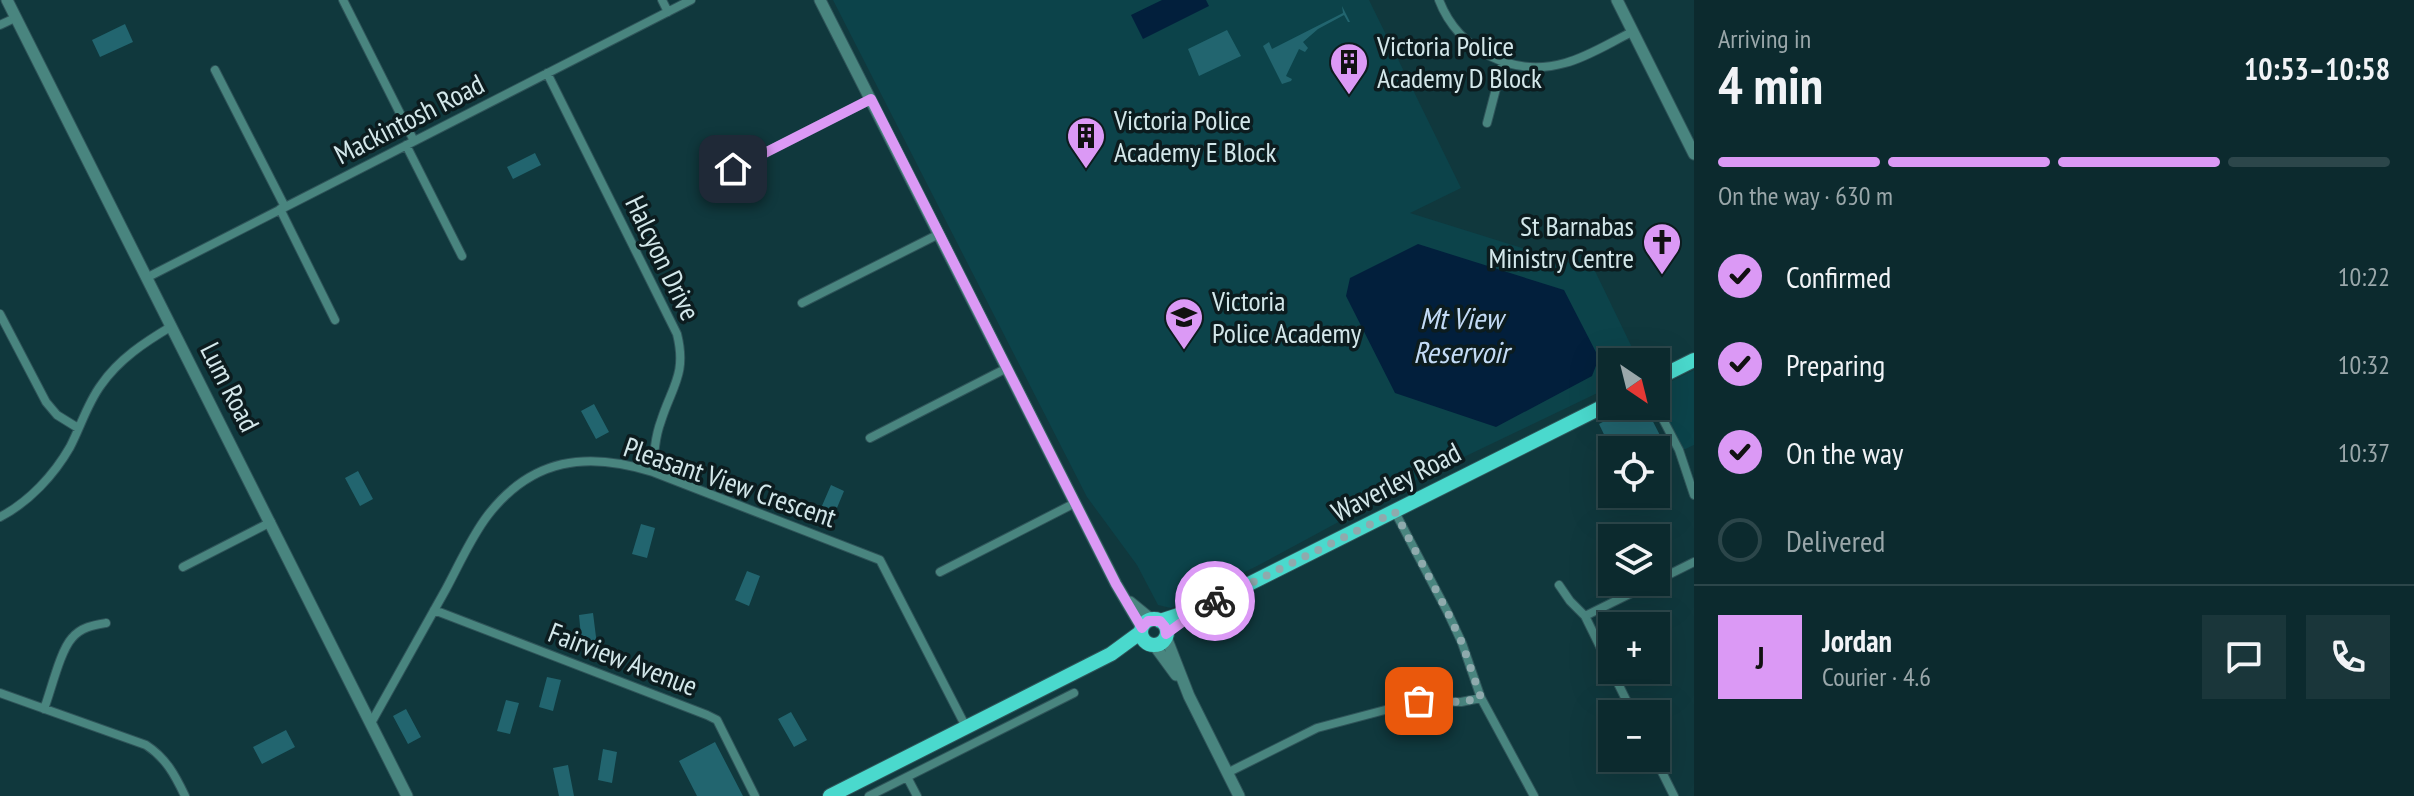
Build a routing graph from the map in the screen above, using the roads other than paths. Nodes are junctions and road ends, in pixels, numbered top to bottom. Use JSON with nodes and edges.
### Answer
{"nodes":[{"id":1,"x":7,"y":0,"type":"edge"},
{"id":2,"x":343,"y":0,"type":"edge"},
{"id":3,"x":662,"y":0,"type":"edge"},
{"id":4,"x":691,"y":0,"type":"edge"},
{"id":5,"x":820,"y":0,"type":"edge"},
{"id":6,"x":1439,"y":0,"type":"edge"},
{"id":7,"x":1617,"y":0,"type":"edge"},
{"id":8,"x":668,"y":12,"type":"junction"},
{"id":9,"x":15,"y":18,"type":"junction"},
{"id":10,"x":0,"y":25,"type":"edge"},
{"id":11,"x":1632,"y":32,"type":"junction"},
{"id":12,"x":1503,"y":62,"type":"junction"},
{"id":13,"x":215,"y":70,"type":"dead end"},
{"id":14,"x":547,"y":73,"type":"junction"},
{"id":15,"x":871,"y":99,"type":"junction"},
{"id":16,"x":1487,"y":123,"type":"dead end"},
{"id":17,"x":410,"y":143,"type":"junction"},
{"id":18,"x":1694,"y":154,"type":"edge"},
{"id":19,"x":733,"y":169,"type":"dead end"},
{"id":20,"x":282,"y":208,"type":"junction"},
{"id":21,"x":939,"y":234,"type":"junction"},
{"id":22,"x":462,"y":256,"type":"dead end"},
{"id":23,"x":148,"y":277,"type":"junction"},
{"id":24,"x":802,"y":303,"type":"dead end"},
{"id":25,"x":0,"y":314,"type":"edge"},
{"id":26,"x":335,"y":320,"type":"dead end"},
{"id":27,"x":172,"y":326,"type":"junction"},
{"id":28,"x":1694,"y":360,"type":"edge"},
{"id":29,"x":1007,"y":368,"type":"junction"},
{"id":30,"x":1670,"y":372,"type":"edge"},
{"id":31,"x":1598,"y":409,"type":"edge"},
{"id":32,"x":1663,"y":420,"type":"edge"},
{"id":33,"x":78,"y":428,"type":"junction"},
{"id":34,"x":870,"y":438,"type":"dead end"},
{"id":35,"x":653,"y":472,"type":"junction"},
{"id":36,"x":1694,"y":495,"type":"edge"},
{"id":37,"x":1075,"y":503,"type":"junction"},
{"id":38,"x":1395,"y":512,"type":"junction"},
{"id":39,"x":0,"y":517,"type":"edge"},
{"id":40,"x":271,"y":522,"type":"junction"},
{"id":41,"x":1694,"y":562,"type":"edge"},
{"id":42,"x":183,"y":567,"type":"dead end"},
{"id":43,"x":940,"y":572,"type":"dead end"},
{"id":44,"x":1670,"y":574,"type":"edge"},
{"id":45,"x":1559,"y":585,"type":"dead end"},
{"id":46,"x":1626,"y":596,"type":"edge"},
{"id":47,"x":434,"y":610,"type":"junction"},
{"id":48,"x":1585,"y":616,"type":"junction"},
{"id":49,"x":106,"y":623,"type":"dead end"},
{"id":50,"x":1153,"y":632,"type":"junction"},
{"id":51,"x":0,"y":693,"type":"edge"},
{"id":52,"x":1074,"y":693,"type":"dead end"},
{"id":53,"x":1481,"y":698,"type":"junction"},
{"id":54,"x":1626,"y":700,"type":"edge"},
{"id":55,"x":44,"y":709,"type":"junction"},
{"id":56,"x":371,"y":723,"type":"junction"},
{"id":57,"x":966,"y":727,"type":"junction"},
{"id":58,"x":1662,"y":772,"type":"edge"},
{"id":59,"x":1227,"y":773,"type":"junction"},
{"id":60,"x":907,"y":777,"type":"junction"},
{"id":61,"x":185,"y":796,"type":"edge"},
{"id":62,"x":407,"y":796,"type":"edge"},
{"id":63,"x":755,"y":796,"type":"edge"},
{"id":64,"x":832,"y":796,"type":"edge"},
{"id":65,"x":869,"y":796,"type":"edge"},
{"id":66,"x":917,"y":796,"type":"edge"},
{"id":67,"x":1239,"y":796,"type":"edge"},
{"id":68,"x":1534,"y":796,"type":"edge"},
{"id":69,"x":1674,"y":796,"type":"edge"}],
"edges":[{"from":1,"to":9,"type":"street","name":"Lum Road"},
{"from":2,"to":17,"type":"street"},
{"from":3,"to":8,"type":"street"},
{"from":4,"to":8,"type":"street","name":"Mackintosh Road"},
{"from":5,"to":15,"type":"street"},
{"from":6,"to":12,"type":"street"},
{"from":7,"to":11,"type":"street"},
{"from":8,"to":14,"type":"street","name":"Mackintosh Road"},
{"from":9,"to":10,"type":"street"},
{"from":9,"to":23,"type":"street","name":"Lum Road"},
{"from":11,"to":12,"type":"street"},
{"from":11,"to":18,"type":"street"},
{"from":12,"to":16,"type":"street"},
{"from":13,"to":20,"type":"street"},
{"from":14,"to":17,"type":"street","name":"Mackintosh Road"},
{"from":14,"to":35,"type":"street","name":"Halcyon Drive"},
{"from":15,"to":19,"type":"street"},
{"from":15,"to":21,"type":"street"},
{"from":17,"to":20,"type":"street","name":"Mackintosh Road"},
{"from":17,"to":22,"type":"street"},
{"from":20,"to":23,"type":"street","name":"Mackintosh Road"},
{"from":20,"to":26,"type":"street"},
{"from":21,"to":24,"type":"street"},
{"from":21,"to":29,"type":"street"},
{"from":23,"to":27,"type":"street","name":"Lum Road"},
{"from":25,"to":33,"type":"street"},
{"from":27,"to":33,"type":"street"},
{"from":27,"to":40,"type":"street","name":"Lum Road"},
{"from":28,"to":30,"type":"main road"},
{"from":29,"to":34,"type":"street"},
{"from":29,"to":37,"type":"street"},
{"from":31,"to":38,"type":"main road","name":"Waverley Road"},
{"from":32,"to":36,"type":"street"},
{"from":33,"to":39,"type":"street"},
{"from":35,"to":47,"type":"street","name":"Pleasant View Crescent"},
{"from":35,"to":57,"type":"street","name":"Pleasant View Crescent"},
{"from":37,"to":43,"type":"street"},
{"from":37,"to":50,"type":"street"},
{"from":38,"to":50,"type":"main road","name":"Waverley Road"},
{"from":38,"to":53,"type":"street"},
{"from":40,"to":42,"type":"street"},
{"from":40,"to":56,"type":"street","name":"Lum Road"},
{"from":41,"to":44,"type":"street"},
{"from":45,"to":48,"type":"street"},
{"from":46,"to":48,"type":"street"},
{"from":47,"to":56,"type":"street","name":"Pleasant View Crescent"},
{"from":47,"to":63,"type":"street","name":"Fairview Avenue"},
{"from":48,"to":54,"type":"street"},
{"from":49,"to":55,"type":"street"},
{"from":50,"to":57,"type":"main road","name":"Waverley Road"},
{"from":50,"to":59,"type":"street"},
{"from":51,"to":55,"type":"street"},
{"from":52,"to":60,"type":"street"},
{"from":53,"to":59,"type":"street"},
{"from":53,"to":68,"type":"street"},
{"from":55,"to":61,"type":"street"},
{"from":56,"to":62,"type":"street","name":"Lum Road"},
{"from":57,"to":64,"type":"main road","name":"Waverley Road"},
{"from":58,"to":69,"type":"street"},
{"from":59,"to":67,"type":"street"},
{"from":60,"to":65,"type":"street"},
{"from":60,"to":66,"type":"street"}]}
